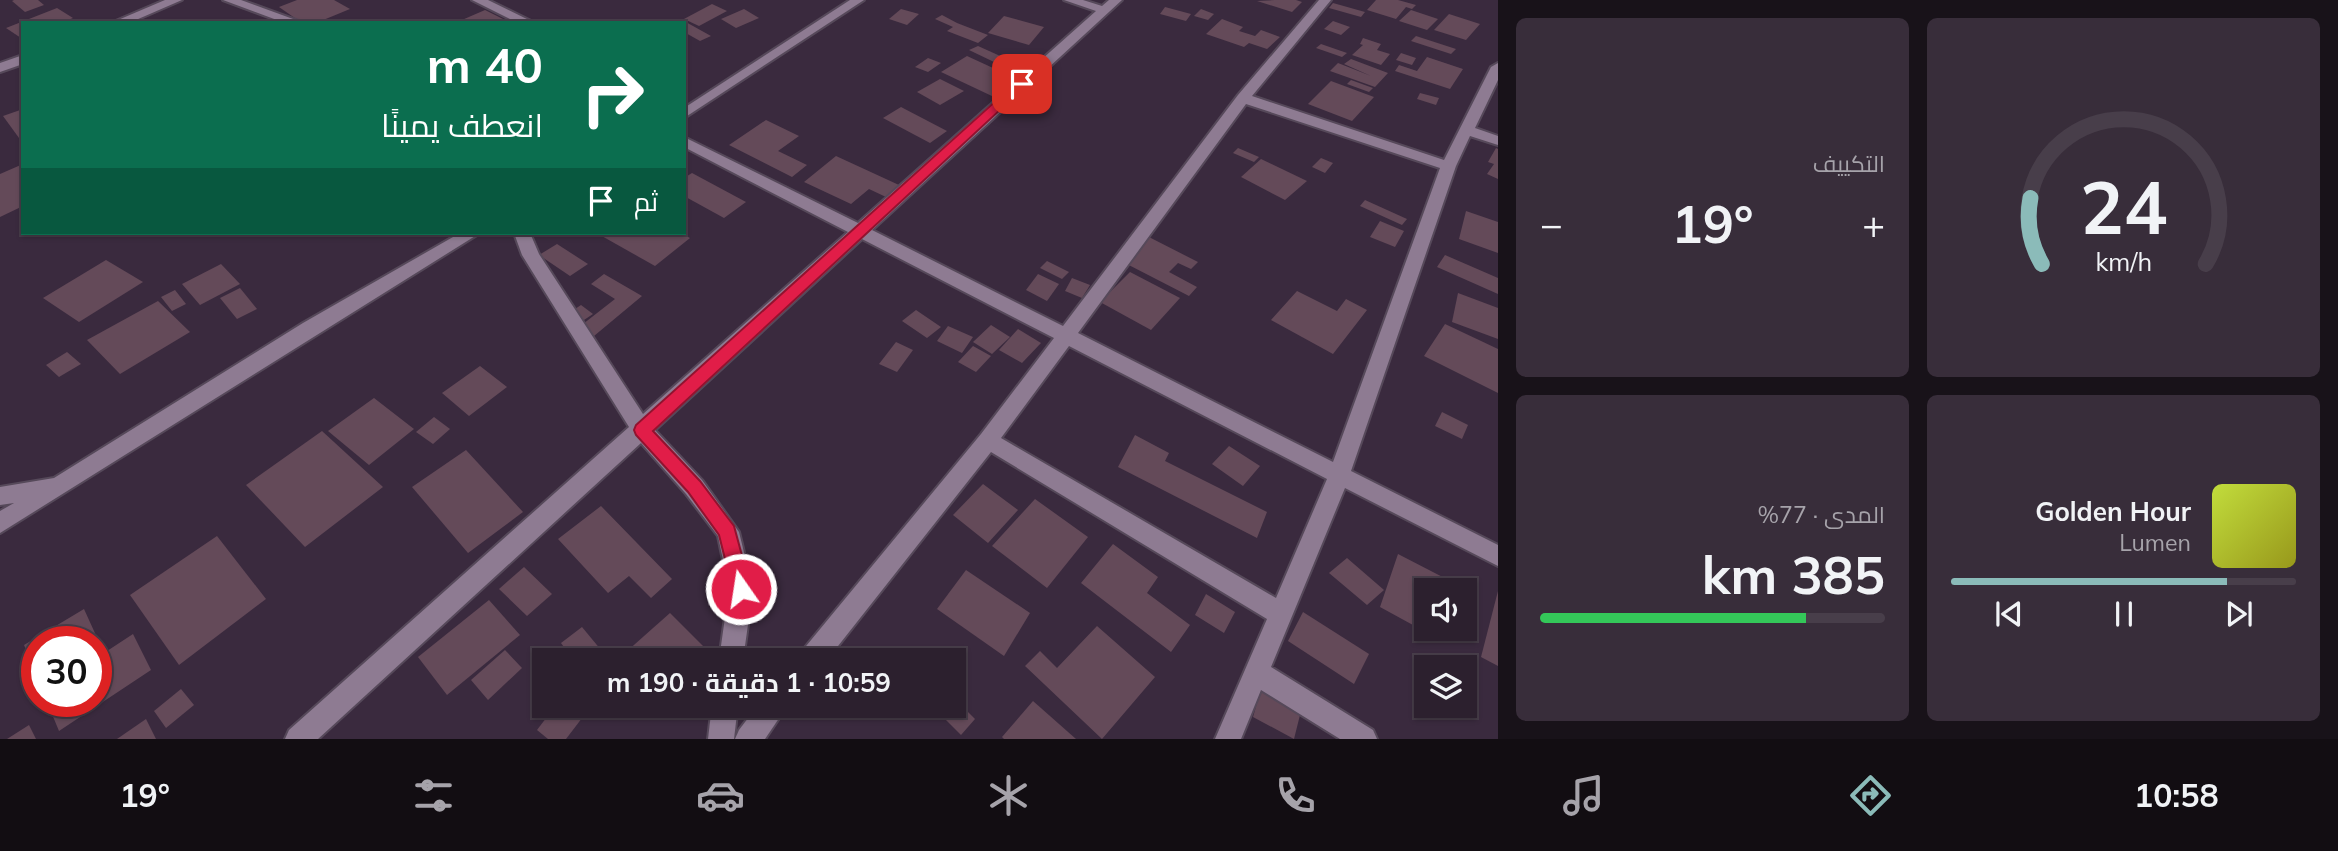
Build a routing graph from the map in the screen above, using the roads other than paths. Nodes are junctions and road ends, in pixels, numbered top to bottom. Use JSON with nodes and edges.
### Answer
{"nodes":[{"id":1,"x":176,"y":0,"type":"edge"},
{"id":2,"x":229,"y":0,"type":"edge"},
{"id":3,"x":478,"y":0,"type":"edge"},
{"id":4,"x":858,"y":0,"type":"edge"},
{"id":5,"x":1070,"y":0,"type":"edge"},
{"id":6,"x":1325,"y":0,"type":"edge"},
{"id":7,"x":1110,"y":5,"type":"edge"},
{"id":8,"x":122,"y":21,"type":"edge"},
{"id":9,"x":292,"y":21,"type":"edge"},
{"id":10,"x":525,"y":21,"type":"edge"},
{"id":11,"x":21,"y":60,"type":"edge"},
{"id":12,"x":1498,"y":67,"type":"edge"},
{"id":13,"x":0,"y":68,"type":"edge"},
{"id":14,"x":686,"y":93,"type":"edge"},
{"id":15,"x":1243,"y":99,"type":"junction"},
{"id":16,"x":705,"y":101,"type":"junction"},
{"id":17,"x":686,"y":113,"type":"edge"},
{"id":18,"x":1467,"y":130,"type":"junction"},
{"id":19,"x":1498,"y":141,"type":"edge"},
{"id":20,"x":686,"y":142,"type":"edge"},
{"id":21,"x":1448,"y":166,"type":"junction"},
{"id":22,"x":858,"y":230,"type":"junction"},
{"id":23,"x":469,"y":235,"type":"edge"},
{"id":24,"x":523,"y":235,"type":"edge"},
{"id":25,"x":1063,"y":337,"type":"junction"},
{"id":26,"x":642,"y":430,"type":"junction"},
{"id":27,"x":988,"y":440,"type":"junction"},
{"id":28,"x":1339,"y":476,"type":"junction"},
{"id":29,"x":65,"y":482,"type":"junction"},
{"id":30,"x":0,"y":496,"type":"edge"},
{"id":31,"x":0,"y":523,"type":"edge"},
{"id":32,"x":1498,"y":556,"type":"edge"},
{"id":33,"x":1281,"y":614,"type":"junction"},
{"id":34,"x":733,"y":648,"type":"edge"},
{"id":35,"x":821,"y":648,"type":"edge"},
{"id":36,"x":1256,"y":672,"type":"junction"},
{"id":37,"x":723,"y":718,"type":"edge"},
{"id":38,"x":765,"y":718,"type":"edge"},
{"id":39,"x":298,"y":739,"type":"edge"},
{"id":40,"x":721,"y":739,"type":"edge"},
{"id":41,"x":748,"y":739,"type":"edge"},
{"id":42,"x":1228,"y":739,"type":"edge"},
{"id":43,"x":1364,"y":739,"type":"edge"}],
"edges":[{"from":1,"to":8,"type":"street"},
{"from":2,"to":9,"type":"street"},
{"from":3,"to":10,"type":"street"},
{"from":4,"to":16,"type":"street"},
{"from":5,"to":7,"type":"street"},
{"from":6,"to":15,"type":"street"},
{"from":7,"to":22,"type":"street"},
{"from":11,"to":13,"type":"street"},
{"from":12,"to":18,"type":"street"},
{"from":14,"to":16,"type":"street"},
{"from":15,"to":21,"type":"street"},
{"from":15,"to":25,"type":"street"},
{"from":16,"to":17,"type":"street"},
{"from":18,"to":19,"type":"street"},
{"from":18,"to":21,"type":"street"},
{"from":20,"to":22,"type":"street"},
{"from":21,"to":28,"type":"street"},
{"from":22,"to":25,"type":"street"},
{"from":22,"to":26,"type":"street"},
{"from":23,"to":29,"type":"street"},
{"from":24,"to":26,"type":"street"},
{"from":25,"to":27,"type":"street"},
{"from":25,"to":28,"type":"street"},
{"from":26,"to":34,"type":"street"},
{"from":26,"to":39,"type":"street"},
{"from":27,"to":33,"type":"street"},
{"from":27,"to":35,"type":"street"},
{"from":28,"to":32,"type":"street"},
{"from":28,"to":33,"type":"street"},
{"from":29,"to":30,"type":"street"},
{"from":29,"to":31,"type":"street"},
{"from":33,"to":36,"type":"street"},
{"from":36,"to":42,"type":"street"},
{"from":36,"to":43,"type":"street"},
{"from":37,"to":40,"type":"street"},
{"from":38,"to":41,"type":"street"}]}
